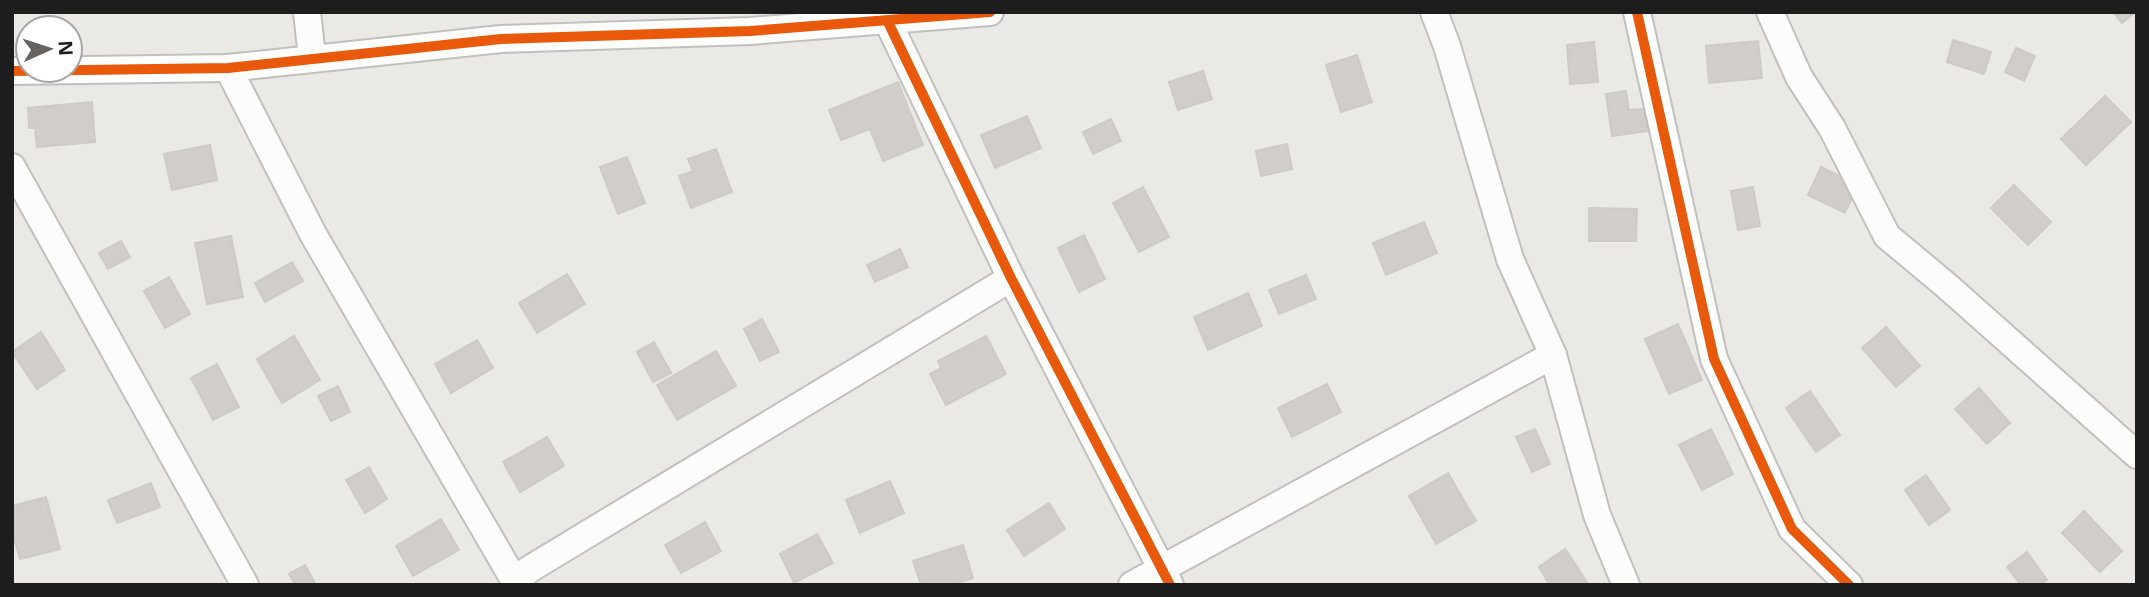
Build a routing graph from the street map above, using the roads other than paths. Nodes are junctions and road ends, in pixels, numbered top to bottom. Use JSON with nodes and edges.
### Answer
{"nodes":[{"id":1,"x":307,"y":12,"type":"edge"},
{"id":2,"x":1434,"y":12,"type":"edge"},
{"id":3,"x":1637,"y":12,"type":"edge"},
{"id":4,"x":1770,"y":12,"type":"edge"},
{"id":5,"x":973,"y":13,"type":"edge"},
{"id":6,"x":750,"y":22,"type":"edge"},
{"id":7,"x":888,"y":22,"type":"junction"},
{"id":8,"x":312,"y":57,"type":"junction"},
{"id":9,"x":228,"y":68,"type":"junction"},
{"id":10,"x":12,"y":71,"type":"edge"},
{"id":11,"x":12,"y":167,"type":"edge"},
{"id":12,"x":1011,"y":278,"type":"junction"},
{"id":13,"x":1553,"y":355,"type":"junction"},
{"id":14,"x":2137,"y":454,"type":"edge"},
{"id":15,"x":1166,"y":576,"type":"edge"},
{"id":16,"x":516,"y":584,"type":"edge"},
{"id":17,"x":245,"y":585,"type":"edge"},
{"id":18,"x":1132,"y":585,"type":"edge"},
{"id":19,"x":1626,"y":585,"type":"edge"},
{"id":20,"x":1849,"y":585,"type":"edge"}],
"edges":[{"from":1,"to":8,"type":"street"},
{"from":2,"to":13,"type":"street"},
{"from":3,"to":20,"type":"street"},
{"from":4,"to":14,"type":"street"},
{"from":5,"to":7,"type":"street"},
{"from":6,"to":7,"type":"street"},
{"from":6,"to":8,"type":"street"},
{"from":7,"to":12,"type":"street"},
{"from":8,"to":9,"type":"street"},
{"from":9,"to":10,"type":"street"},
{"from":9,"to":16,"type":"street"},
{"from":11,"to":17,"type":"street"},
{"from":12,"to":15,"type":"street"},
{"from":12,"to":16,"type":"street"},
{"from":13,"to":15,"type":"street"},
{"from":13,"to":19,"type":"street"},
{"from":15,"to":18,"type":"street"}]}
